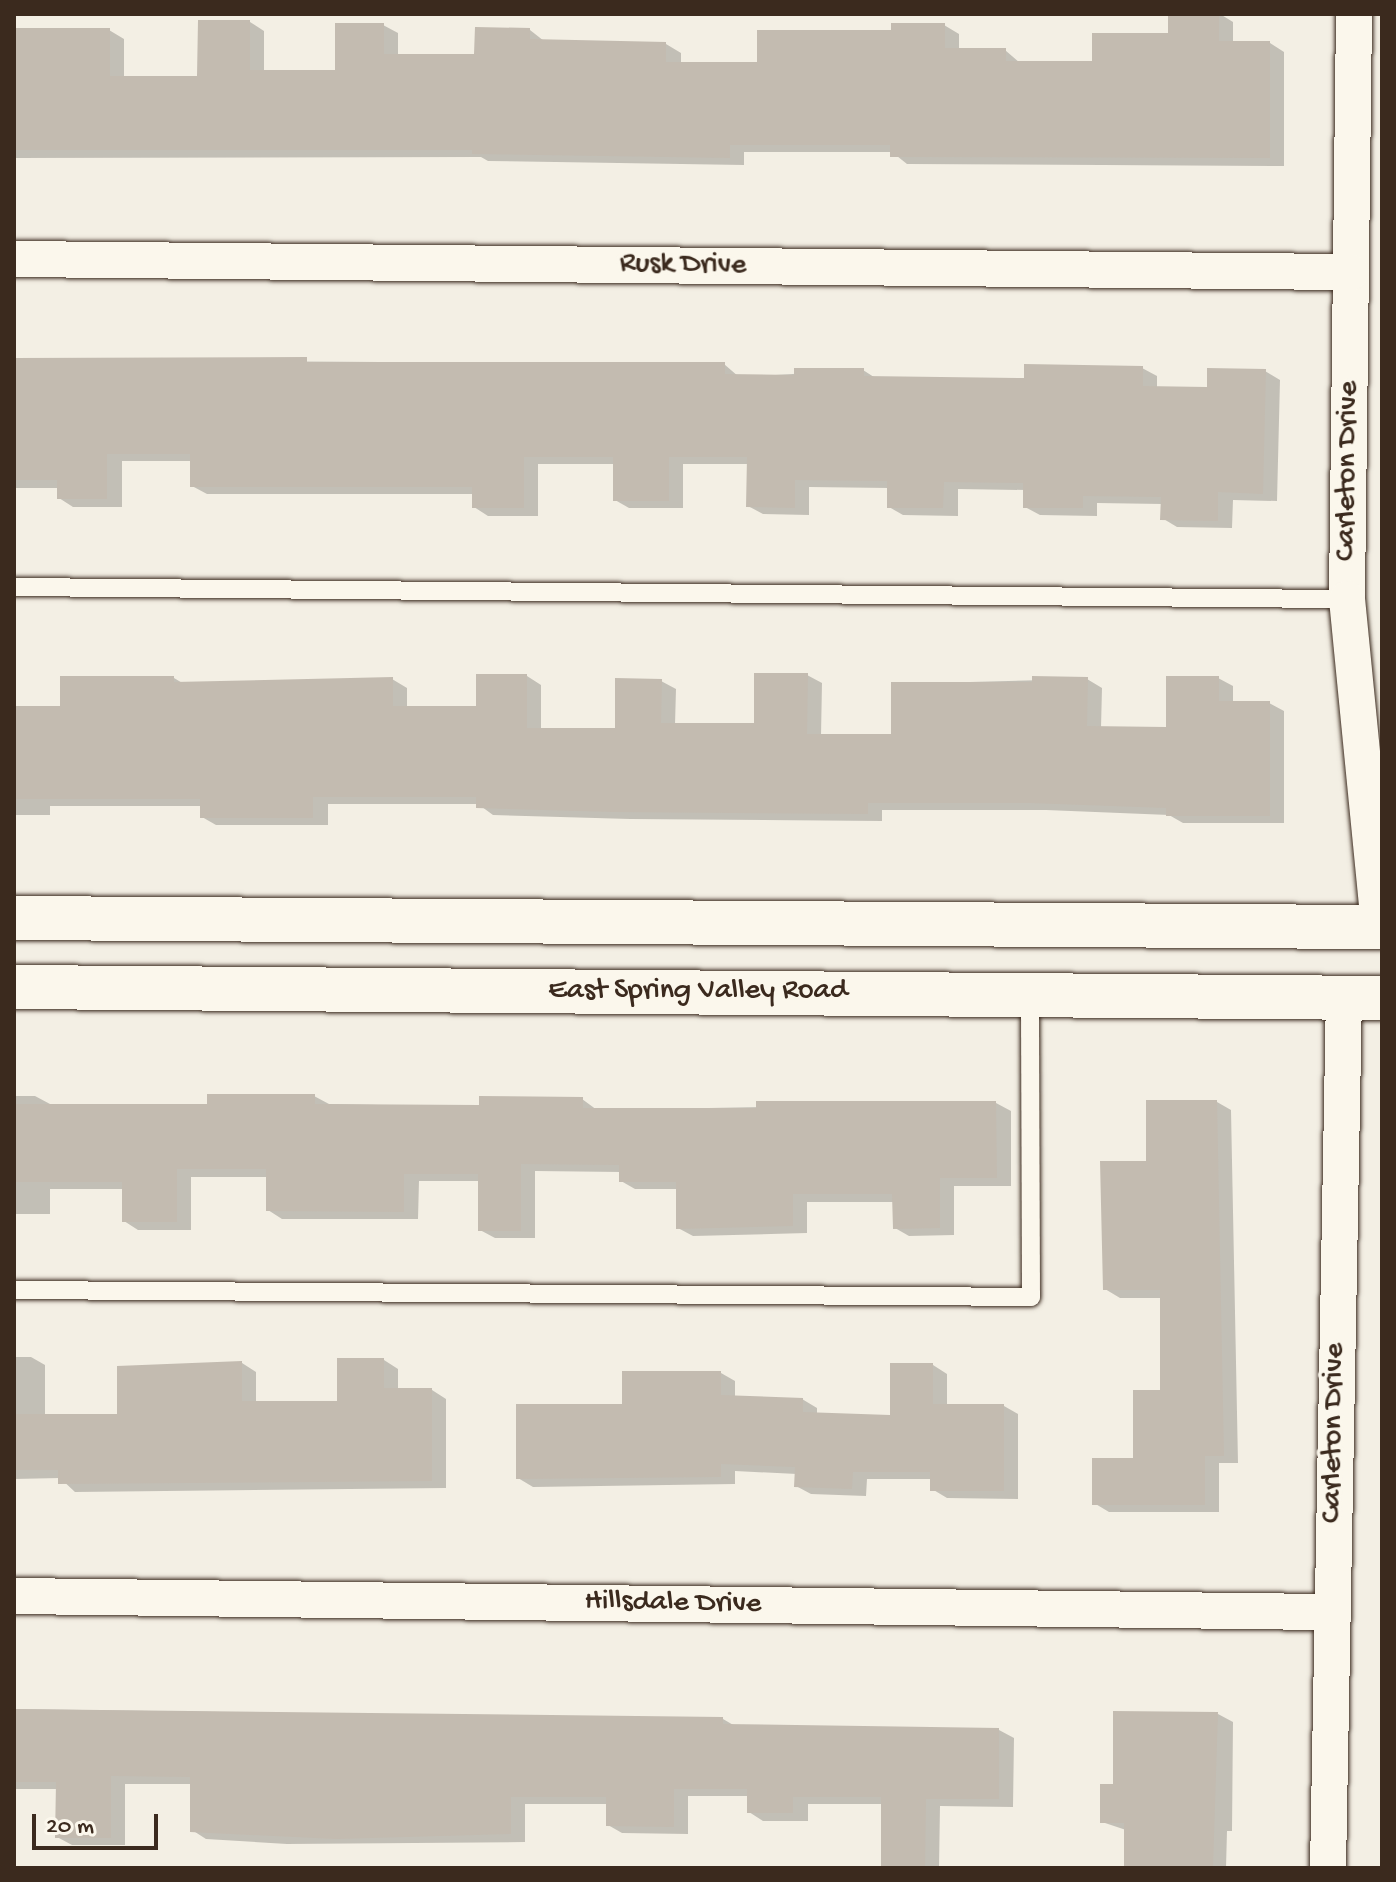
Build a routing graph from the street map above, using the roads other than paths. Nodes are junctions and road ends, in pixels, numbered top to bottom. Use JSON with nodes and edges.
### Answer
{"nodes":[{"id":1,"x":1354,"y":14,"type":"edge"},
{"id":2,"x":14,"y":259,"type":"edge"},
{"id":3,"x":1351,"y":272,"type":"junction"},
{"id":4,"x":14,"y":587,"type":"edge"},
{"id":5,"x":1347,"y":599,"type":"junction"},
{"id":6,"x":1370,"y":719,"type":"edge"},
{"id":7,"x":14,"y":918,"type":"edge"},
{"id":8,"x":1381,"y":929,"type":"edge"},
{"id":9,"x":14,"y":987,"type":"edge"},
{"id":10,"x":1030,"y":995,"type":"junction"},
{"id":11,"x":1363,"y":998,"type":"edge"},
{"id":12,"x":14,"y":1290,"type":"edge"},
{"id":13,"x":14,"y":1596,"type":"edge"},
{"id":14,"x":1332,"y":1612,"type":"junction"},
{"id":15,"x":1328,"y":1868,"type":"edge"}],
"edges":[{"from":1,"to":3,"type":"street","name":"Carleton Drive"},
{"from":2,"to":3,"type":"street","name":"Rusk Drive"},
{"from":3,"to":5,"type":"street","name":"Carleton Drive"},
{"from":4,"to":5,"type":"lane"},
{"from":5,"to":6,"type":"street","name":"Carleton Drive"},
{"from":6,"to":8,"type":"street","name":"Carleton Drive"},
{"from":7,"to":8,"type":"street"},
{"from":9,"to":10,"type":"street","name":"East Spring Valley Road"},
{"from":10,"to":11,"type":"street","name":"East Spring Valley Road"},
{"from":10,"to":12,"type":"lane"},
{"from":11,"to":14,"type":"street","name":"Carleton Drive"},
{"from":13,"to":14,"type":"street","name":"Hillsdale Drive"},
{"from":14,"to":15,"type":"street","name":"Carleton Drive"}]}
